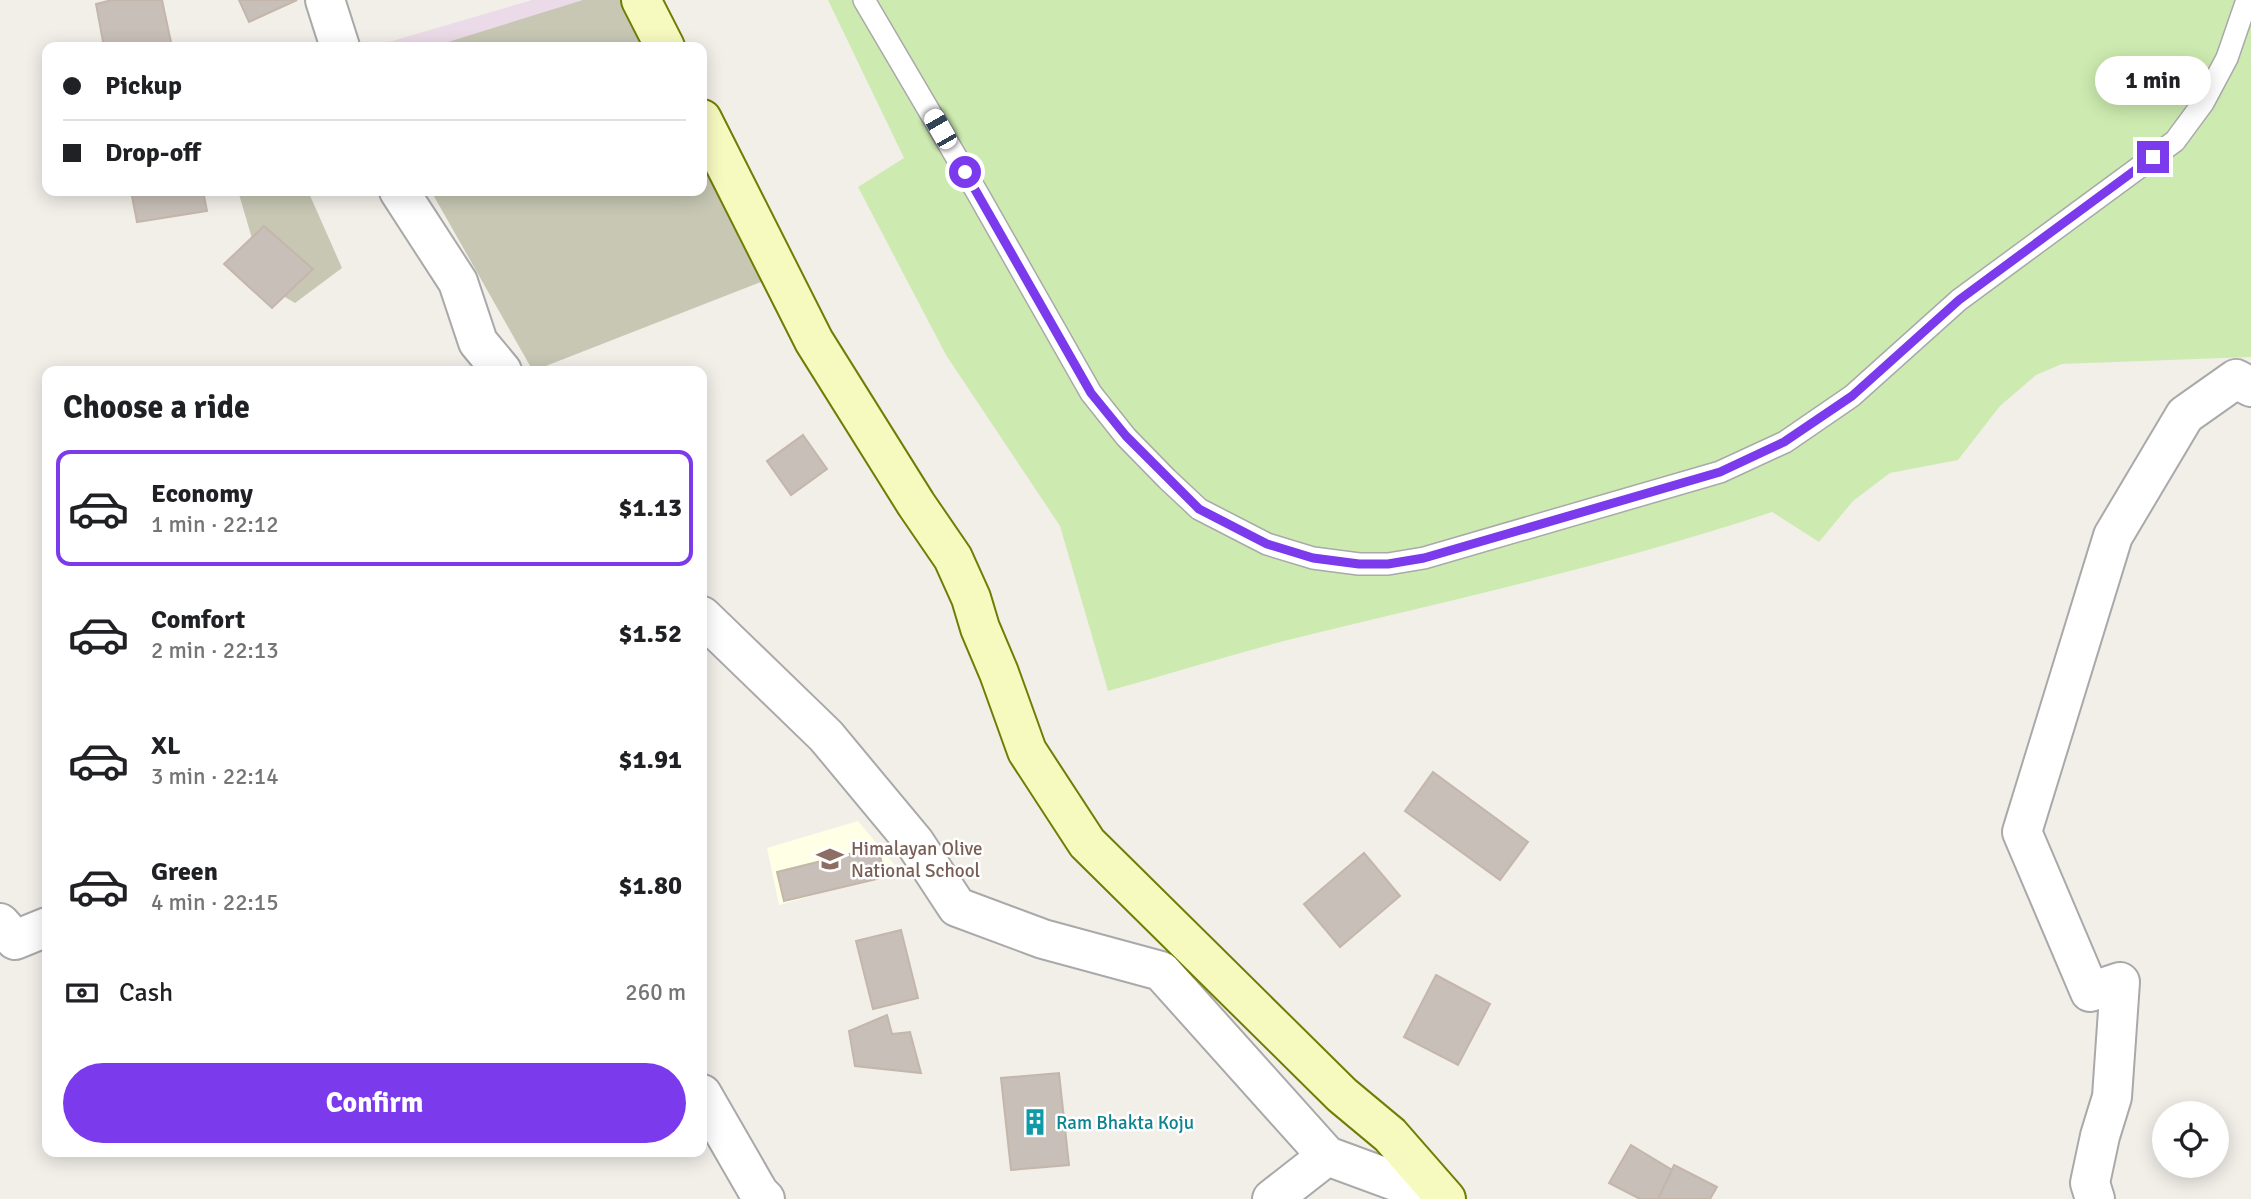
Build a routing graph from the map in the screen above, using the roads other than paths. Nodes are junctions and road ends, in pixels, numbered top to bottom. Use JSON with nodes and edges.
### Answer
{"nodes":[{"id":1,"x":326,"y":0,"type":"edge"},
{"id":2,"x":641,"y":0,"type":"edge"},
{"id":3,"x":864,"y":0,"type":"edge"},
{"id":4,"x":2248,"y":0,"type":"edge"},
{"id":5,"x":339,"y":42,"type":"edge"},
{"id":6,"x":662,"y":42,"type":"edge"},
{"id":7,"x":707,"y":130,"type":"edge"},
{"id":8,"x":402,"y":196,"type":"edge"},
{"id":9,"x":498,"y":366,"type":"edge"},
{"id":10,"x":2251,"y":387,"type":"edge"},
{"id":11,"x":707,"y":621,"type":"edge"},
{"id":12,"x":0,"y":923,"type":"edge"},
{"id":13,"x":42,"y":929,"type":"edge"},
{"id":14,"x":707,"y":1103,"type":"edge"},
{"id":15,"x":1327,"y":1156,"type":"junction"},
{"id":16,"x":765,"y":1199,"type":"edge"},
{"id":17,"x":1272,"y":1199,"type":"edge"},
{"id":18,"x":1445,"y":1199,"type":"edge"},
{"id":19,"x":2095,"y":1199,"type":"edge"}],
"edges":[{"from":1,"to":5,"type":"street"},
{"from":2,"to":6,"type":"main road"},
{"from":3,"to":4,"type":"lane"},
{"from":7,"to":18,"type":"main road"},
{"from":8,"to":9,"type":"street"},
{"from":10,"to":19,"type":"street"},
{"from":11,"to":15,"type":"street"},
{"from":12,"to":13,"type":"street"},
{"from":14,"to":16,"type":"street"},
{"from":15,"to":17,"type":"street"},
{"from":15,"to":18,"type":"street"}]}
